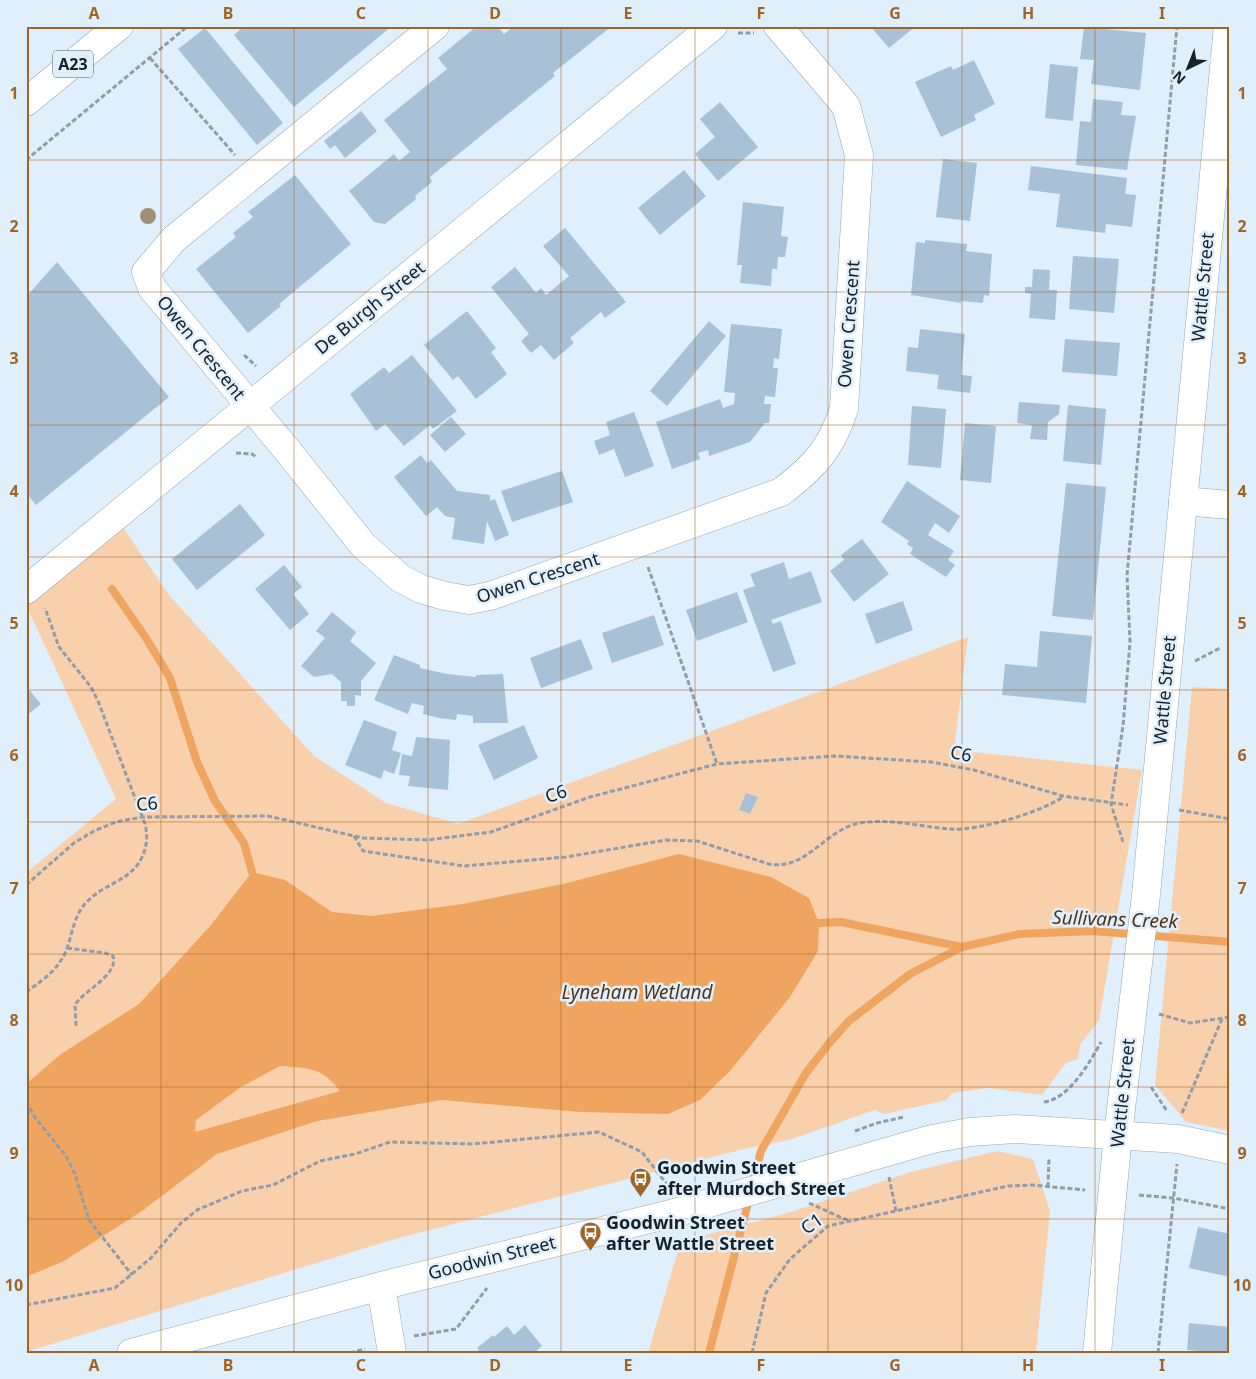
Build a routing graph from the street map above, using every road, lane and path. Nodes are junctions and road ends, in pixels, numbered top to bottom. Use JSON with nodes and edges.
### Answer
{"nodes":[{"id":1,"x":119,"y":26,"type":"edge"},
{"id":2,"x":188,"y":26,"type":"edge"},
{"id":3,"x":435,"y":26,"type":"edge"},
{"id":4,"x":713,"y":26,"type":"edge"},
{"id":5,"x":778,"y":26,"type":"edge"},
{"id":6,"x":1177,"y":26,"type":"edge"},
{"id":7,"x":1228,"y":26,"type":"edge"},
{"id":8,"x":150,"y":58,"type":"junction"},
{"id":9,"x":26,"y":102,"type":"edge"},
{"id":10,"x":237,"y":157,"type":"dead end"},
{"id":11,"x":26,"y":160,"type":"edge"},
{"id":12,"x":238,"y":351,"type":"dead end"},
{"id":13,"x":274,"y":388,"type":"junction"},
{"id":14,"x":250,"y":407,"type":"junction"},
{"id":15,"x":1183,"y":501,"type":"junction"},
{"id":16,"x":1230,"y":505,"type":"edge"},
{"id":17,"x":640,"y":544,"type":"junction"},
{"id":18,"x":34,"y":595,"type":"edge"},
{"id":19,"x":1220,"y":648,"type":"dead end"},
{"id":20,"x":1190,"y":664,"type":"dead end"},
{"id":21,"x":717,"y":764,"type":"junction"},
{"id":22,"x":1063,"y":796,"type":"junction"},
{"id":23,"x":1177,"y":810,"type":"dead end"},
{"id":24,"x":142,"y":817,"type":"junction"},
{"id":25,"x":1230,"y":819,"type":"edge"},
{"id":26,"x":354,"y":836,"type":"junction"},
{"id":27,"x":26,"y":884,"type":"edge"},
{"id":28,"x":67,"y":948,"type":"junction"},
{"id":29,"x":26,"y":992,"type":"edge"},
{"id":30,"x":1156,"y":1012,"type":"dead end"},
{"id":31,"x":1230,"y":1017,"type":"edge"},
{"id":32,"x":1222,"y":1019,"type":"junction"},
{"id":33,"x":76,"y":1026,"type":"dead end"},
{"id":34,"x":1104,"y":1037,"type":"dead end"},
{"id":35,"x":1151,"y":1083,"type":"dead end"},
{"id":36,"x":1052,"y":1101,"type":"dead end"},
{"id":37,"x":26,"y":1102,"type":"edge"},
{"id":38,"x":1178,"y":1130,"type":"junction"},
{"id":39,"x":1118,"y":1135,"type":"junction"},
{"id":40,"x":1230,"y":1150,"type":"edge"},
{"id":41,"x":1048,"y":1187,"type":"dead end"},
{"id":42,"x":672,"y":1190,"type":"dead end"},
{"id":43,"x":1173,"y":1198,"type":"junction"},
{"id":44,"x":806,"y":1202,"type":"dead end"},
{"id":45,"x":1230,"y":1209,"type":"edge"},
{"id":46,"x":849,"y":1222,"type":"junction"},
{"id":47,"x":132,"y":1275,"type":"junction"},
{"id":48,"x":381,"y":1286,"type":"junction"},
{"id":49,"x":488,"y":1286,"type":"dead end"},
{"id":50,"x":26,"y":1305,"type":"edge"},
{"id":51,"x":391,"y":1347,"type":"edge"},
{"id":52,"x":131,"y":1353,"type":"edge"},
{"id":53,"x":350,"y":1353,"type":"edge"},
{"id":54,"x":752,"y":1353,"type":"edge"},
{"id":55,"x":1097,"y":1353,"type":"edge"},
{"id":56,"x":1158,"y":1353,"type":"edge"}],
"edges":[{"from":1,"to":9,"type":"main road","number":"A23"},
{"from":2,"to":8,"type":"path"},
{"from":3,"to":14,"type":"main road","name":"Owen Crescent"},
{"from":4,"to":13,"type":"main road","name":"De Burgh Street"},
{"from":5,"to":17,"type":"main road","name":"Owen Crescent"},
{"from":6,"to":22,"type":"path","name":"C6"},
{"from":7,"to":15,"type":"main road","name":"Wattle Street"},
{"from":8,"to":10,"type":"path"},
{"from":8,"to":11,"type":"path"},
{"from":12,"to":13,"type":"path"},
{"from":13,"to":14,"type":"main road","name":"De Burgh Street"},
{"from":14,"to":17,"type":"main road","name":"Owen Crescent"},
{"from":14,"to":18,"type":"main road","name":"De Burgh Street"},
{"from":15,"to":16,"type":"main road"},
{"from":15,"to":39,"type":"main road","name":"Wattle Street"},
{"from":17,"to":21,"type":"path"},
{"from":18,"to":24,"type":"path"},
{"from":19,"to":20,"type":"path"},
{"from":21,"to":22,"type":"path","name":"C6"},
{"from":21,"to":26,"type":"path","name":"C6"},
{"from":22,"to":26,"type":"path"},
{"from":23,"to":25,"type":"path"},
{"from":24,"to":26,"type":"path","name":"C6"},
{"from":24,"to":27,"type":"path","name":"C6"},
{"from":24,"to":28,"type":"path"},
{"from":28,"to":29,"type":"path"},
{"from":28,"to":33,"type":"path"},
{"from":30,"to":32,"type":"path"},
{"from":31,"to":32,"type":"path"},
{"from":32,"to":38,"type":"path"},
{"from":34,"to":36,"type":"path"},
{"from":35,"to":38,"type":"path"},
{"from":37,"to":47,"type":"path"},
{"from":38,"to":39,"type":"main road","name":"Goodwin Street"},
{"from":38,"to":40,"type":"main road","name":"Goodwin Street"},
{"from":38,"to":43,"type":"path"},
{"from":39,"to":48,"type":"main road","name":"Goodwin Street"},
{"from":39,"to":55,"type":"main road","name":"Wattle Street"},
{"from":41,"to":46,"type":"path","name":"C1"},
{"from":42,"to":47,"type":"path"},
{"from":43,"to":45,"type":"path"},
{"from":43,"to":56,"type":"path"},
{"from":44,"to":46,"type":"path"},
{"from":46,"to":54,"type":"path","name":"C1"},
{"from":47,"to":50,"type":"path"},
{"from":48,"to":51,"type":"main road"},
{"from":48,"to":52,"type":"main road","name":"Goodwin Street"},
{"from":49,"to":51,"type":"path"},
{"from":51,"to":53,"type":"path"}]}
